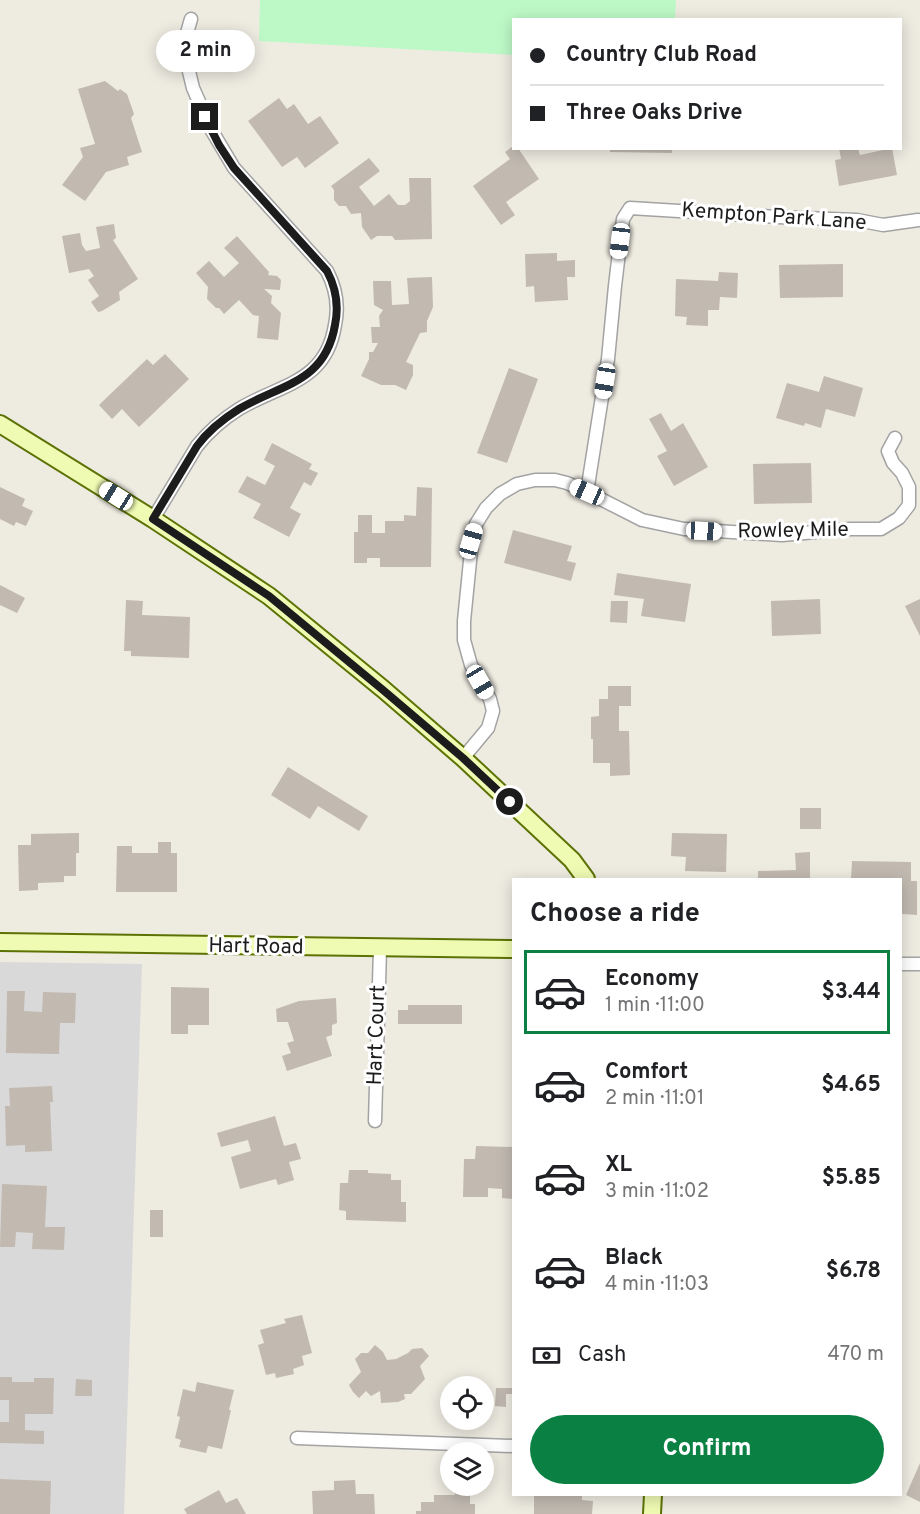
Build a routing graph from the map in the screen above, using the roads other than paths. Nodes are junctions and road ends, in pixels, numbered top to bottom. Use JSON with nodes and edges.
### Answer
{"nodes":[{"id":1,"x":191,"y":19,"type":"dead end"},
{"id":2,"x":918,"y":220,"type":"dead end"},
{"id":3,"x":0,"y":424,"type":"edge"},
{"id":4,"x":895,"y":438,"type":"dead end"},
{"id":5,"x":587,"y":492,"type":"junction"},
{"id":6,"x":153,"y":519,"type":"junction"},
{"id":7,"x":463,"y":758,"type":"junction"},
{"id":8,"x":585,"y":878,"type":"edge"},
{"id":9,"x":0,"y":942,"type":"edge"},
{"id":10,"x":380,"y":948,"type":"junction"},
{"id":11,"x":512,"y":949,"type":"edge"},
{"id":12,"x":902,"y":964,"type":"edge"},
{"id":13,"x":920,"y":964,"type":"edge"},
{"id":14,"x":375,"y":1121,"type":"dead end"},
{"id":15,"x":297,"y":1438,"type":"dead end"},
{"id":16,"x":512,"y":1446,"type":"edge"},
{"id":17,"x":653,"y":1496,"type":"edge"},
{"id":18,"x":652,"y":1514,"type":"edge"}],
"edges":[{"from":1,"to":6,"type":"street"},
{"from":2,"to":5,"type":"street","name":"Kempton Park Lane"},
{"from":3,"to":6,"type":"main road"},
{"from":4,"to":5,"type":"street","name":"Rowley Mile"},
{"from":5,"to":7,"type":"street","name":"Rowley Mile"},
{"from":6,"to":7,"type":"main road"},
{"from":7,"to":8,"type":"main road"},
{"from":9,"to":10,"type":"main road","name":"Hart Road"},
{"from":10,"to":11,"type":"main road","name":"Hart Road"},
{"from":10,"to":14,"type":"street","name":"Hart Court"},
{"from":12,"to":13,"type":"street"},
{"from":15,"to":16,"type":"street"},
{"from":17,"to":18,"type":"main road"}]}
